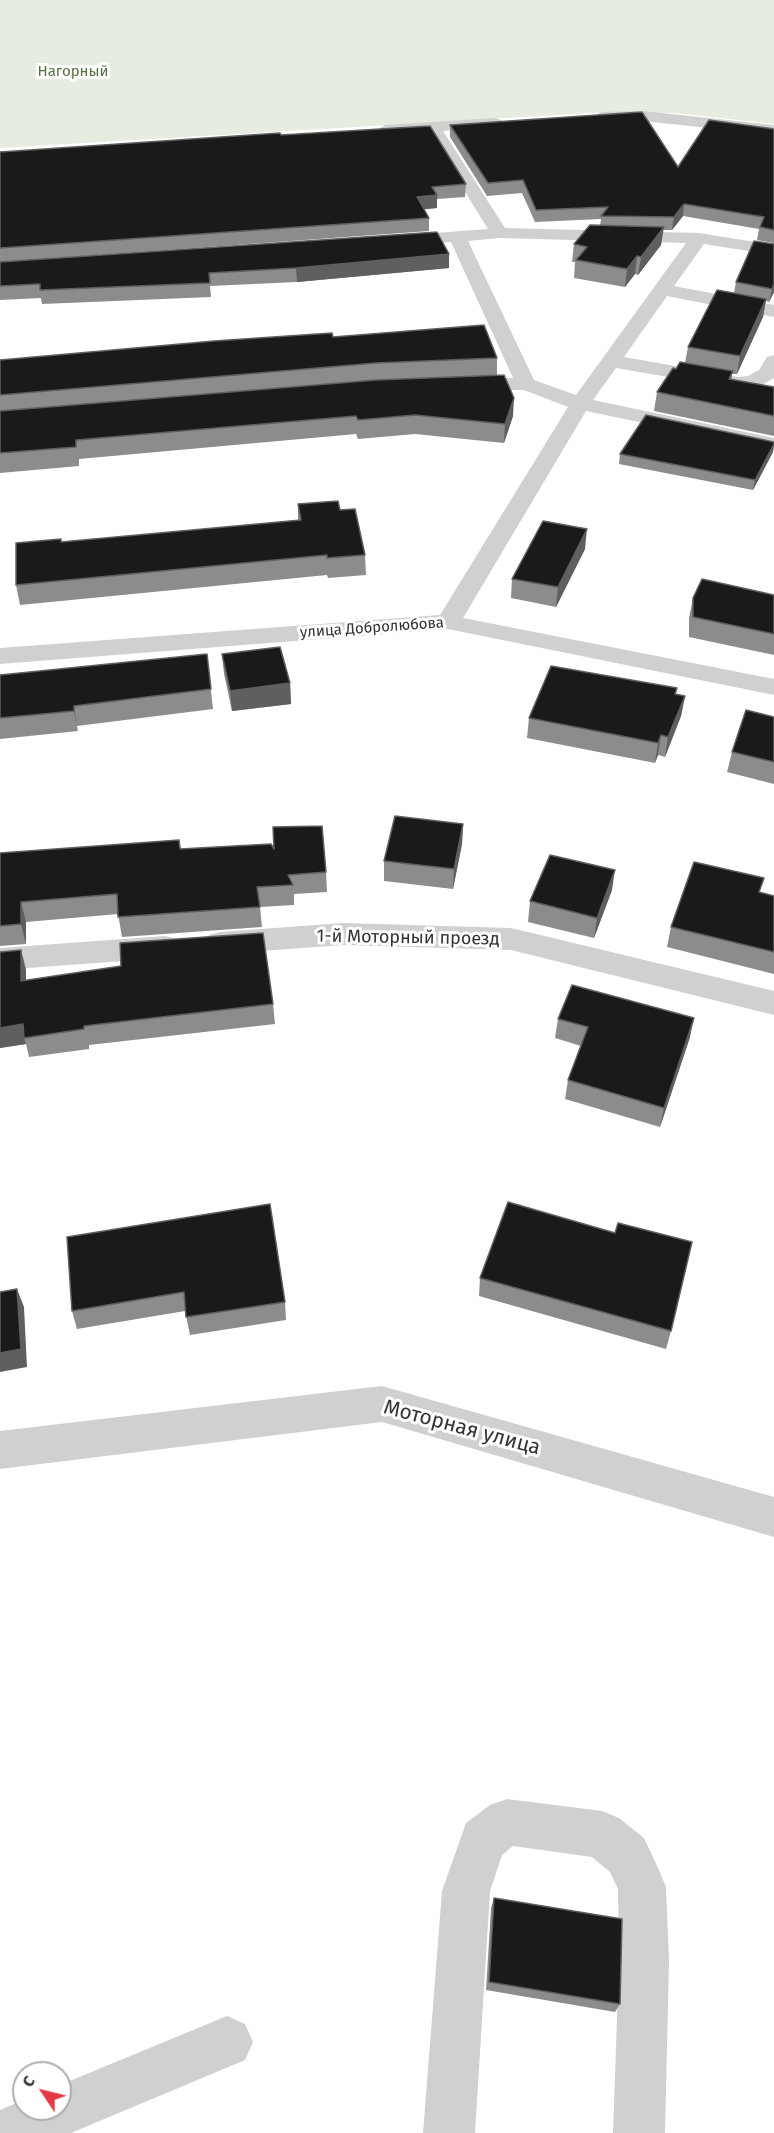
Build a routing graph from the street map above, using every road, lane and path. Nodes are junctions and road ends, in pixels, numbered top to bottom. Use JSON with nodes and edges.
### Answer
{"nodes":[{"id":1,"x":582,"y":118,"type":"edge"},
{"id":2,"x":512,"y":122,"type":"edge"},
{"id":3,"x":433,"y":127,"type":"junction"},
{"id":4,"x":774,"y":130,"type":"edge"},
{"id":5,"x":375,"y":131,"type":"edge"},
{"id":6,"x":499,"y":233,"type":"junction"},
{"id":7,"x":457,"y":236,"type":"junction"},
{"id":8,"x":699,"y":238,"type":"junction"},
{"id":9,"x":375,"y":242,"type":"edge"},
{"id":10,"x":774,"y":250,"type":"edge"},
{"id":11,"x":662,"y":289,"type":"junction"},
{"id":12,"x":774,"y":311,"type":"edge"},
{"id":13,"x":611,"y":361,"type":"junction"},
{"id":14,"x":774,"y":361,"type":"edge"},
{"id":15,"x":526,"y":384,"type":"junction"},
{"id":16,"x":448,"y":386,"type":"edge"},
{"id":17,"x":580,"y":404,"type":"junction"},
{"id":18,"x":774,"y":444,"type":"edge"},
{"id":19,"x":448,"y":622,"type":"junction"},
{"id":20,"x":0,"y":656,"type":"edge"},
{"id":21,"x":774,"y":687,"type":"edge"},
{"id":22,"x":0,"y":959,"type":"edge"},
{"id":23,"x":774,"y":1003,"type":"edge"},
{"id":24,"x":0,"y":1450,"type":"edge"},
{"id":25,"x":774,"y":1517,"type":"edge"},
{"id":26,"x":227,"y":2042,"type":"dead end"},
{"id":27,"x":8,"y":2133,"type":"edge"},
{"id":28,"x":449,"y":2133,"type":"edge"},
{"id":29,"x":639,"y":2133,"type":"edge"}],
"edges":[{"from":1,"to":4,"type":"street"},
{"from":2,"to":3,"type":"street"},
{"from":3,"to":5,"type":"street"},
{"from":3,"to":6,"type":"street"},
{"from":6,"to":7,"type":"street"},
{"from":6,"to":8,"type":"street"},
{"from":7,"to":9,"type":"street"},
{"from":7,"to":15,"type":"street"},
{"from":8,"to":10,"type":"street"},
{"from":8,"to":11,"type":"street"},
{"from":11,"to":12,"type":"street"},
{"from":11,"to":13,"type":"street"},
{"from":13,"to":14,"type":"street"},
{"from":13,"to":17,"type":"street"},
{"from":15,"to":16,"type":"street"},
{"from":15,"to":17,"type":"street"},
{"from":17,"to":18,"type":"street"},
{"from":17,"to":19,"type":"street"},
{"from":19,"to":20,"type":"street","name":"улица Добролюбова"},
{"from":19,"to":21,"type":"street","name":"улица Добролюбова"},
{"from":22,"to":23,"type":"street","name":"1-й Моторный проезд"},
{"from":24,"to":25,"type":"street","name":"Моторная улица"},
{"from":26,"to":27,"type":"street"},
{"from":28,"to":29,"type":"street"}]}
